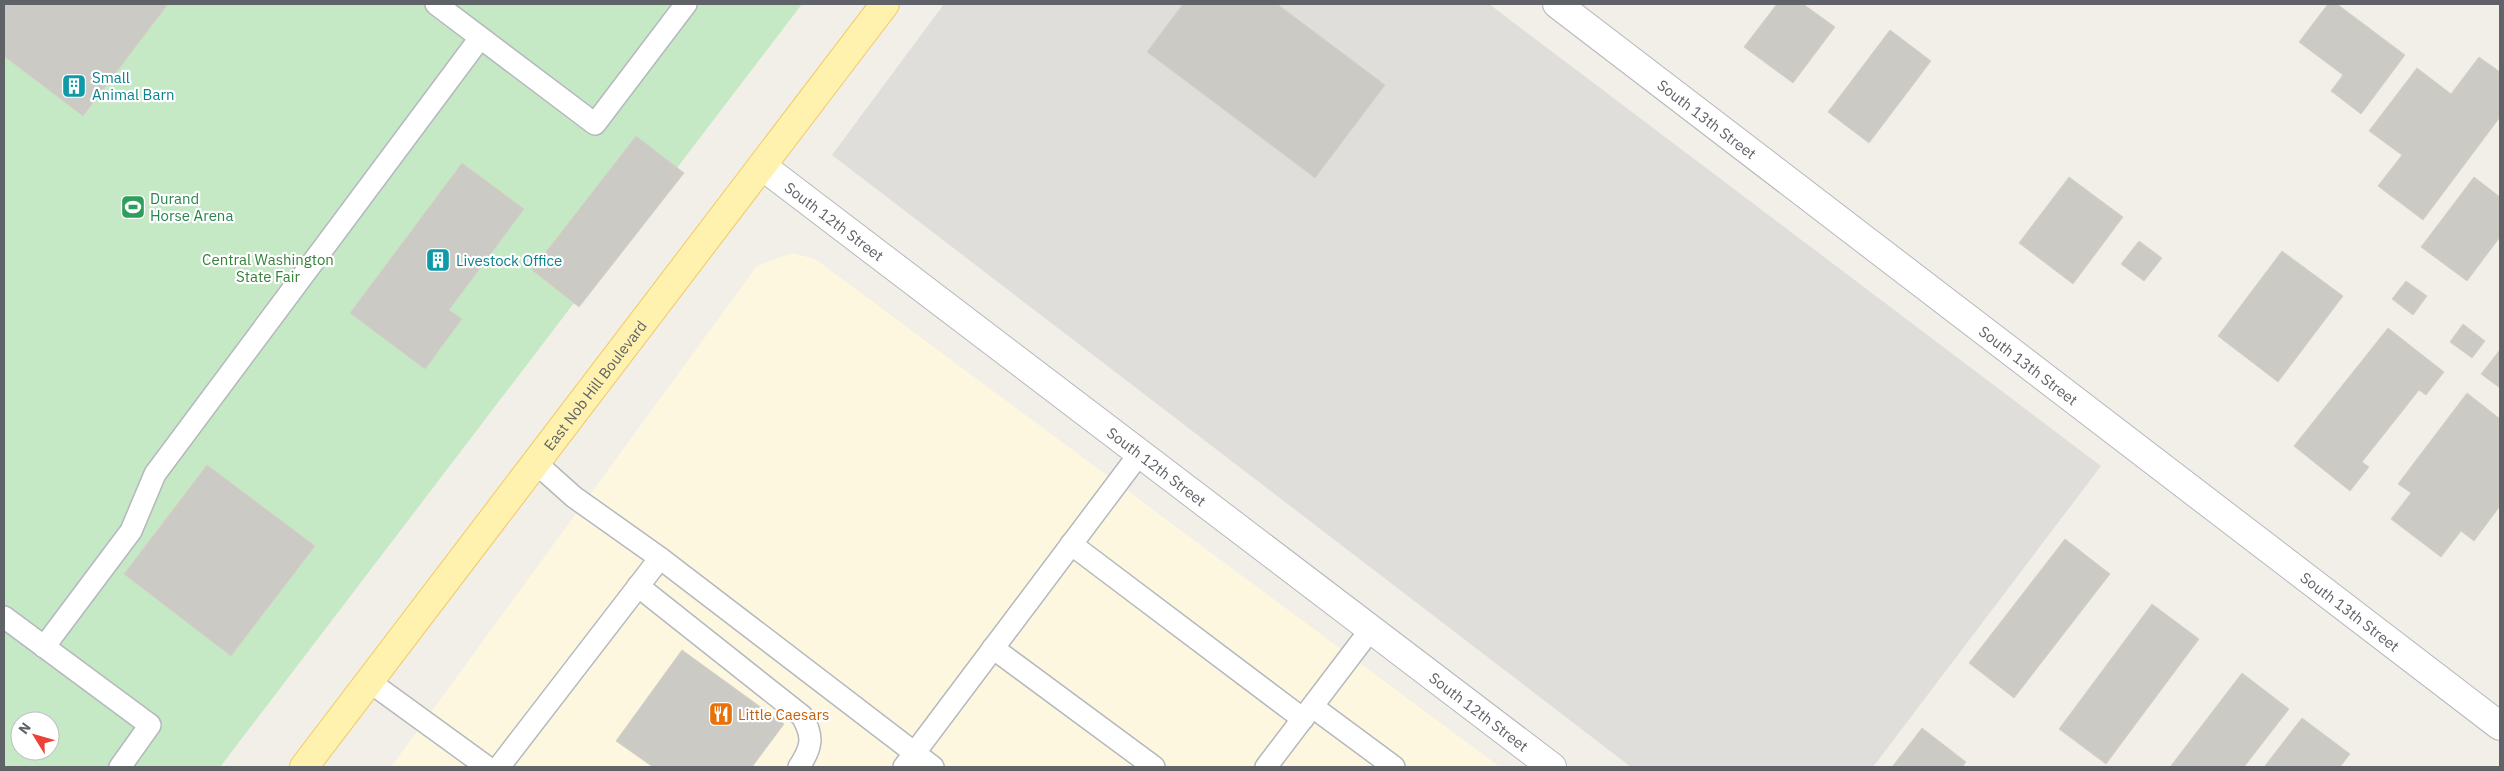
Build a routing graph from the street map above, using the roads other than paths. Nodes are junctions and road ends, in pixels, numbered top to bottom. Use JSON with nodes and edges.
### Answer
{"nodes":[{"id":1,"x":436,"y":4,"type":"edge"},
{"id":2,"x":686,"y":4,"type":"edge"},
{"id":3,"x":885,"y":4,"type":"edge"},
{"id":4,"x":1557,"y":4,"type":"edge"},
{"id":5,"x":480,"y":38,"type":"junction"},
{"id":6,"x":762,"y":166,"type":"junction"},
{"id":7,"x":1140,"y":453,"type":"junction"},
{"id":8,"x":537,"y":464,"type":"junction"},
{"id":9,"x":1071,"y":544,"type":"junction"},
{"id":10,"x":660,"y":558,"type":"junction"},
{"id":11,"x":638,"y":586,"type":"junction"},
{"id":12,"x":4,"y":617,"type":"edge"},
{"id":13,"x":1371,"y":629,"type":"junction"},
{"id":14,"x":44,"y":647,"type":"junction"},
{"id":15,"x":993,"y":648,"type":"junction"},
{"id":16,"x":370,"y":682,"type":"junction"},
{"id":17,"x":1308,"y":713,"type":"junction"},
{"id":18,"x":2500,"y":726,"type":"edge"},
{"id":19,"x":909,"y":760,"type":"edge"},
{"id":20,"x":120,"y":767,"type":"edge"},
{"id":21,"x":304,"y":767,"type":"edge"},
{"id":22,"x":487,"y":767,"type":"edge"},
{"id":23,"x":499,"y":767,"type":"edge"},
{"id":24,"x":798,"y":767,"type":"edge"},
{"id":25,"x":933,"y":767,"type":"edge"},
{"id":26,"x":1154,"y":767,"type":"edge"},
{"id":27,"x":1266,"y":767,"type":"edge"},
{"id":28,"x":1394,"y":767,"type":"edge"},
{"id":29,"x":1552,"y":767,"type":"edge"}],
"edges":[{"from":1,"to":5,"type":"lane"},
{"from":2,"to":5,"type":"lane"},
{"from":3,"to":6,"type":"main road","name":"East Nob Hill Boulevard"},
{"from":4,"to":18,"type":"street","name":"South 13th Street"},
{"from":5,"to":14,"type":"lane"},
{"from":6,"to":7,"type":"street","name":"South 12th Street"},
{"from":6,"to":8,"type":"main road","name":"East Nob Hill Boulevard"},
{"from":7,"to":9,"type":"lane"},
{"from":7,"to":13,"type":"street","name":"South 12th Street"},
{"from":8,"to":10,"type":"lane"},
{"from":8,"to":16,"type":"main road","name":"East Nob Hill Boulevard"},
{"from":9,"to":15,"type":"lane"},
{"from":9,"to":17,"type":"lane"},
{"from":10,"to":11,"type":"lane"},
{"from":10,"to":19,"type":"lane"},
{"from":11,"to":23,"type":"lane"},
{"from":11,"to":24,"type":"lane"},
{"from":12,"to":14,"type":"lane"},
{"from":13,"to":17,"type":"lane"},
{"from":13,"to":29,"type":"street","name":"South 12th Street"},
{"from":14,"to":20,"type":"lane"},
{"from":15,"to":19,"type":"lane"},
{"from":15,"to":26,"type":"lane"},
{"from":16,"to":21,"type":"main road","name":"East Nob Hill Boulevard"},
{"from":16,"to":22,"type":"lane"},
{"from":17,"to":27,"type":"lane"},
{"from":17,"to":28,"type":"lane"},
{"from":19,"to":25,"type":"lane"}]}
